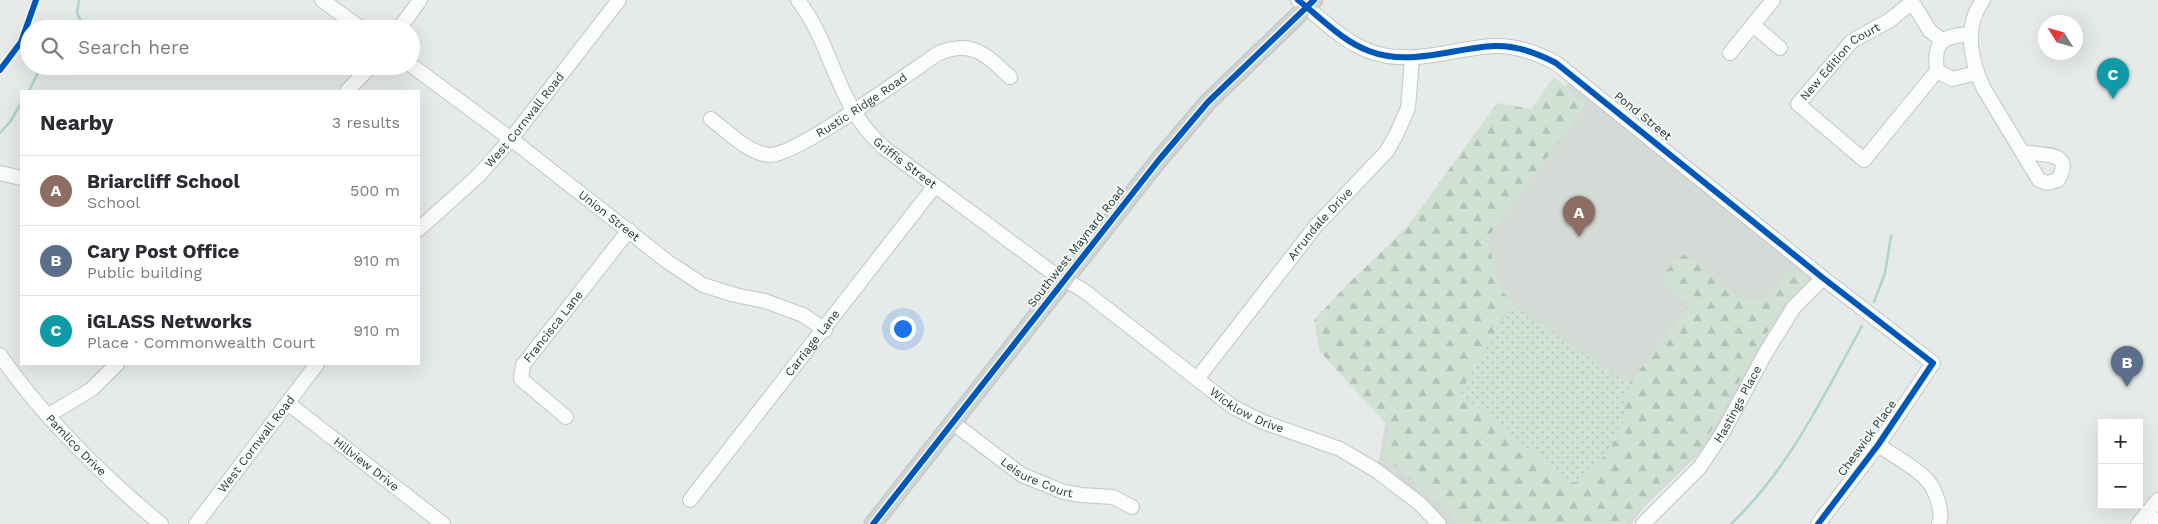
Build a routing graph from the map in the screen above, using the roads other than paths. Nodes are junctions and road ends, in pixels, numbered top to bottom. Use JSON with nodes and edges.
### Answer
{"nodes":[{"id":1,"x":322,"y":0,"type":"edge"},
{"id":2,"x":420,"y":0,"type":"edge"},
{"id":3,"x":620,"y":0,"type":"edge"},
{"id":4,"x":798,"y":0,"type":"edge"},
{"id":5,"x":1773,"y":0,"type":"edge"},
{"id":6,"x":1983,"y":0,"type":"edge"},
{"id":7,"x":1307,"y":2,"type":"edge"},
{"id":8,"x":350,"y":20,"type":"edge"},
{"id":9,"x":406,"y":20,"type":"edge"},
{"id":10,"x":1753,"y":25,"type":"junction"},
{"id":11,"x":1971,"y":34,"type":"junction"},
{"id":12,"x":1942,"y":40,"type":"junction"},
{"id":13,"x":1780,"y":48,"type":"dead end"},
{"id":14,"x":1730,"y":53,"type":"dead end"},
{"id":15,"x":1412,"y":58,"type":"junction"},
{"id":16,"x":1937,"y":71,"type":"junction"},
{"id":17,"x":420,"y":72,"type":"edge"},
{"id":18,"x":1977,"y":73,"type":"junction"},
{"id":19,"x":363,"y":75,"type":"edge"},
{"id":20,"x":1010,"y":77,"type":"dead end"},
{"id":21,"x":349,"y":90,"type":"edge"},
{"id":22,"x":852,"y":111,"type":"junction"},
{"id":23,"x":711,"y":119,"type":"dead end"},
{"id":24,"x":511,"y":139,"type":"junction"},
{"id":25,"x":2023,"y":152,"type":"dead end"},
{"id":26,"x":0,"y":173,"type":"edge"},
{"id":27,"x":20,"y":178,"type":"edge"},
{"id":28,"x":934,"y":187,"type":"junction"},
{"id":29,"x":420,"y":228,"type":"edge"},
{"id":30,"x":629,"y":230,"type":"junction"},
{"id":31,"x":1823,"y":278,"type":"junction"},
{"id":32,"x":1064,"y":281,"type":"junction"},
{"id":33,"x":825,"y":330,"type":"junction"},
{"id":34,"x":0,"y":355,"type":"edge"},
{"id":35,"x":1933,"y":363,"type":"joint"},
{"id":36,"x":116,"y":365,"type":"edge"},
{"id":37,"x":316,"y":365,"type":"edge"},
{"id":38,"x":1197,"y":379,"type":"junction"},
{"id":39,"x":288,"y":404,"type":"junction"},
{"id":40,"x":49,"y":415,"type":"junction"},
{"id":41,"x":566,"y":417,"type":"dead end"},
{"id":42,"x":953,"y":423,"type":"junction"},
{"id":43,"x":1878,"y":445,"type":"junction"},
{"id":44,"x":690,"y":500,"type":"dead end"},
{"id":45,"x":2158,"y":500,"type":"edge"},
{"id":46,"x":1132,"y":507,"type":"dead end"},
{"id":47,"x":2148,"y":520,"type":"edge"},
{"id":48,"x":161,"y":524,"type":"edge"},
{"id":49,"x":196,"y":524,"type":"edge"},
{"id":50,"x":443,"y":524,"type":"edge"},
{"id":51,"x":873,"y":524,"type":"edge"},
{"id":52,"x":1439,"y":524,"type":"edge"},
{"id":53,"x":1643,"y":524,"type":"edge"},
{"id":54,"x":1818,"y":524,"type":"edge"},
{"id":55,"x":1939,"y":524,"type":"edge"}],
"edges":[{"from":1,"to":8,"type":"street"},
{"from":2,"to":9,"type":"street"},
{"from":3,"to":24,"type":"street","name":"West Cornwall Road"},
{"from":4,"to":22,"type":"street","name":"Griffis Street"},
{"from":5,"to":10,"type":"street"},
{"from":6,"to":11,"type":"street"},
{"from":7,"to":15,"type":"street","name":"Pond Street"},
{"from":7,"to":32,"type":"main road","name":"Southwest Maynard Road"},
{"from":10,"to":13,"type":"street"},
{"from":10,"to":14,"type":"street"},
{"from":11,"to":12,"type":"street"},
{"from":11,"to":18,"type":"street"},
{"from":12,"to":16,"type":"street"},
{"from":12,"to":16,"type":"street","name":"New Edition Court"},
{"from":15,"to":31,"type":"street","name":"Pond Street"},
{"from":15,"to":38,"type":"street","name":"Arrundale Drive"},
{"from":16,"to":18,"type":"street"},
{"from":17,"to":24,"type":"street","name":"Union Street"},
{"from":18,"to":25,"type":"street"},
{"from":19,"to":21,"type":"street"},
{"from":20,"to":22,"type":"street","name":"Rustic Ridge Road"},
{"from":22,"to":23,"type":"street","name":"Rustic Ridge Road"},
{"from":22,"to":28,"type":"street","name":"Griffis Street"},
{"from":24,"to":29,"type":"street","name":"West Cornwall Road"},
{"from":24,"to":30,"type":"street","name":"Union Street"},
{"from":26,"to":27,"type":"street"},
{"from":28,"to":32,"type":"street","name":"Griffis Street"},
{"from":28,"to":33,"type":"street","name":"Carriage Lane"},
{"from":30,"to":33,"type":"street","name":"Union Street"},
{"from":30,"to":41,"type":"street","name":"Francisca Lane"},
{"from":31,"to":35,"type":"street","name":"Pond Street"},
{"from":31,"to":53,"type":"street","name":"Hastings Place"},
{"from":32,"to":38,"type":"street","name":"Wicklow Drive"},
{"from":32,"to":42,"type":"main road","name":"Southwest Maynard Road"},
{"from":33,"to":44,"type":"street","name":"Carriage Lane"},
{"from":34,"to":40,"type":"street","name":"Pamlico Drive"},
{"from":35,"to":43,"type":"street","name":"Cheswick Place"},
{"from":36,"to":40,"type":"street"},
{"from":37,"to":39,"type":"street","name":"West Cornwall Road"},
{"from":38,"to":52,"type":"street","name":"Wicklow Drive"},
{"from":39,"to":49,"type":"street","name":"West Cornwall Road"},
{"from":39,"to":50,"type":"street","name":"Hillview Drive"},
{"from":40,"to":48,"type":"street","name":"Pamlico Drive"},
{"from":42,"to":46,"type":"street","name":"Leisure Court"},
{"from":42,"to":51,"type":"main road","name":"Southwest Maynard Road"},
{"from":43,"to":54,"type":"street","name":"Cheswick Place"},
{"from":43,"to":55,"type":"street","name":"Cheswick Place"},
{"from":45,"to":47,"type":"street"}]}
